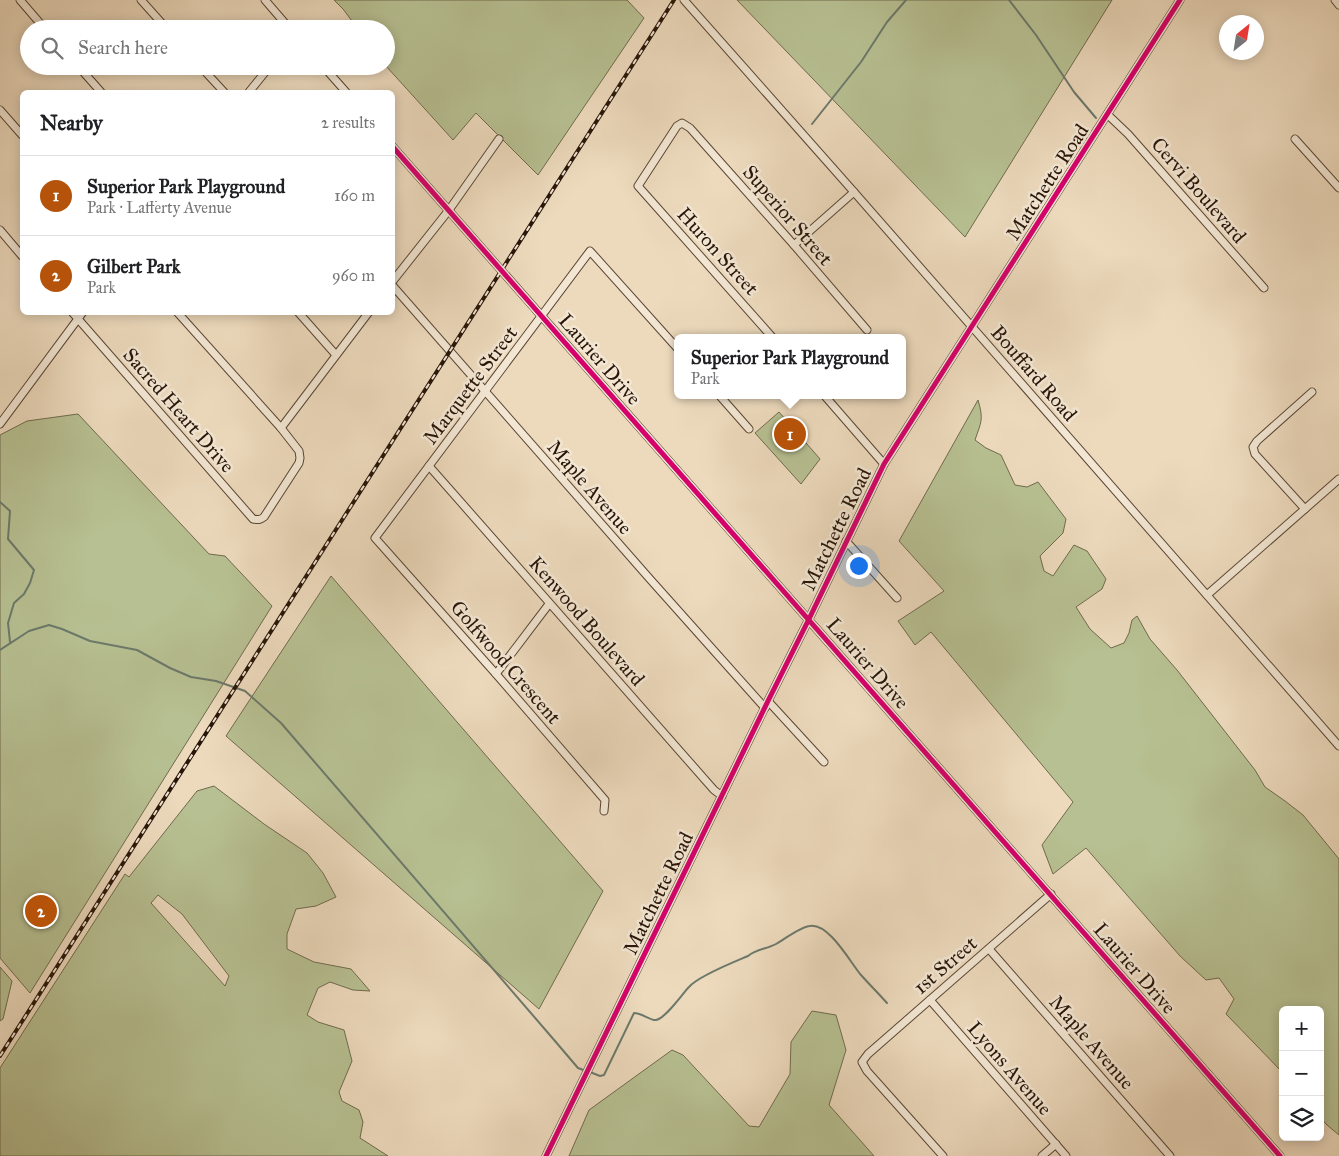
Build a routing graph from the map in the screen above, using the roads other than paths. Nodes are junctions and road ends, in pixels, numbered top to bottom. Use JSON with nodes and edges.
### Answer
{"nodes":[{"id":1,"x":20,"y":0,"type":"edge"},
{"id":2,"x":141,"y":0,"type":"edge"},
{"id":3,"x":265,"y":0,"type":"edge"},
{"id":4,"x":684,"y":0,"type":"edge"},
{"id":5,"x":1180,"y":0,"type":"edge"},
{"id":6,"x":1335,"y":0,"type":"edge"},
{"id":7,"x":1339,"y":5,"type":"edge"},
{"id":8,"x":37,"y":20,"type":"edge"},
{"id":9,"x":159,"y":20,"type":"edge"},
{"id":10,"x":282,"y":20,"type":"edge"},
{"id":11,"x":86,"y":75,"type":"edge"},
{"id":12,"x":208,"y":75,"type":"edge"},
{"id":13,"x":263,"y":75,"type":"edge"},
{"id":14,"x":331,"y":75,"type":"edge"},
{"id":15,"x":99,"y":90,"type":"edge"},
{"id":16,"x":222,"y":90,"type":"edge"},
{"id":17,"x":251,"y":90,"type":"edge"},
{"id":18,"x":344,"y":90,"type":"edge"},
{"id":19,"x":0,"y":110,"type":"edge"},
{"id":20,"x":1108,"y":115,"type":"junction"},
{"id":21,"x":20,"y":133,"type":"edge"},
{"id":22,"x":499,"y":139,"type":"dead end"},
{"id":23,"x":1296,"y":139,"type":"dead end"},
{"id":24,"x":395,"y":149,"type":"edge"},
{"id":25,"x":638,"y":186,"type":"joint"},
{"id":26,"x":1339,"y":188,"type":"edge"},
{"id":27,"x":854,"y":192,"type":"junction"},
{"id":28,"x":449,"y":210,"type":"junction"},
{"id":29,"x":0,"y":230,"type":"edge"},
{"id":30,"x":794,"y":244,"type":"junction"},
{"id":31,"x":20,"y":254,"type":"edge"},
{"id":32,"x":395,"y":280,"type":"edge"},
{"id":33,"x":395,"y":287,"type":"edge"},
{"id":34,"x":1264,"y":288,"type":"dead end"},
{"id":35,"x":74,"y":315,"type":"edge"},
{"id":36,"x":80,"y":315,"type":"edge"},
{"id":37,"x":180,"y":315,"type":"edge"},
{"id":38,"x":301,"y":315,"type":"edge"},
{"id":39,"x":367,"y":315,"type":"edge"},
{"id":40,"x":542,"y":316,"type":"junction"},
{"id":41,"x":77,"y":319,"type":"junction"},
{"id":42,"x":972,"y":327,"type":"junction"},
{"id":43,"x":867,"y":330,"type":"dead end"},
{"id":44,"x":767,"y":334,"type":"edge"},
{"id":45,"x":674,"y":344,"type":"edge"},
{"id":46,"x":336,"y":355,"type":"junction"},
{"id":47,"x":485,"y":391,"type":"junction"},
{"id":48,"x":1312,"y":392,"type":"dead end"},
{"id":49,"x":723,"y":399,"type":"edge"},
{"id":50,"x":827,"y":399,"type":"edge"},
{"id":51,"x":0,"y":424,"type":"edge"},
{"id":52,"x":281,"y":428,"type":"junction"},
{"id":53,"x":749,"y":429,"type":"dead end"},
{"id":54,"x":884,"y":464,"type":"junction"},
{"id":55,"x":429,"y":466,"type":"junction"},
{"id":56,"x":1339,"y":480,"type":"edge"},
{"id":57,"x":1305,"y":509,"type":"junction"},
{"id":58,"x":375,"y":538,"type":"joint"},
{"id":59,"x":846,"y":541,"type":"junction"},
{"id":60,"x":1207,"y":595,"type":"junction"},
{"id":61,"x":897,"y":598,"type":"dead end"},
{"id":62,"x":549,"y":604,"type":"junction"},
{"id":63,"x":810,"y":619,"type":"junction"},
{"id":64,"x":496,"y":674,"type":"junction"},
{"id":65,"x":766,"y":705,"type":"junction"},
{"id":66,"x":1339,"y":746,"type":"edge"},
{"id":67,"x":824,"y":762,"type":"dead end"},
{"id":68,"x":722,"y":796,"type":"junction"},
{"id":69,"x":604,"y":811,"type":"dead end"},
{"id":70,"x":1051,"y":894,"type":"junction"},
{"id":71,"x":988,"y":949,"type":"junction"},
{"id":72,"x":930,"y":1000,"type":"junction"},
{"id":73,"x":1056,"y":1144,"type":"junction"},
{"id":74,"x":546,"y":1156,"type":"edge"},
{"id":75,"x":943,"y":1156,"type":"edge"},
{"id":76,"x":1042,"y":1156,"type":"edge"},
{"id":77,"x":1066,"y":1156,"type":"edge"},
{"id":78,"x":1170,"y":1156,"type":"edge"},
{"id":79,"x":1280,"y":1156,"type":"edge"}],
"edges":[{"from":1,"to":8,"type":"street"},
{"from":2,"to":9,"type":"street"},
{"from":3,"to":10,"type":"street"},
{"from":4,"to":27,"type":"street","name":"Bouffard Road"},
{"from":5,"to":20,"type":"street","name":"Matchette Road"},
{"from":6,"to":7,"type":"street"},
{"from":11,"to":15,"type":"street"},
{"from":12,"to":16,"type":"street"},
{"from":13,"to":17,"type":"street"},
{"from":14,"to":18,"type":"street"},
{"from":19,"to":21,"type":"street"},
{"from":20,"to":34,"type":"street","name":"Cervi Boulevard"},
{"from":20,"to":42,"type":"street","name":"Matchette Road"},
{"from":22,"to":28,"type":"street"},
{"from":23,"to":26,"type":"street"},
{"from":24,"to":28,"type":"street","name":"Laurier Drive"},
{"from":25,"to":30,"type":"street","name":"Superior Street"},
{"from":25,"to":44,"type":"street","name":"Huron Street"},
{"from":27,"to":30,"type":"street"},
{"from":27,"to":42,"type":"street","name":"Bouffard Road"},
{"from":28,"to":32,"type":"street"},
{"from":28,"to":40,"type":"street","name":"Laurier Drive"},
{"from":29,"to":31,"type":"street"},
{"from":30,"to":43,"type":"street","name":"Superior Street"},
{"from":33,"to":47,"type":"street","name":"Maple Avenue"},
{"from":35,"to":41,"type":"street","name":"Sacred Heart Drive"},
{"from":36,"to":41,"type":"street"},
{"from":37,"to":52,"type":"street"},
{"from":38,"to":46,"type":"street"},
{"from":39,"to":46,"type":"street"},
{"from":40,"to":45,"type":"street","name":"Marquette Street"},
{"from":40,"to":47,"type":"street","name":"Marquette Street"},
{"from":40,"to":63,"type":"street","name":"Laurier Drive"},
{"from":41,"to":51,"type":"street"},
{"from":41,"to":52,"type":"street","name":"Sacred Heart Drive"},
{"from":42,"to":54,"type":"street","name":"Matchette Road"},
{"from":42,"to":60,"type":"street","name":"Bouffard Road"},
{"from":46,"to":52,"type":"street"},
{"from":47,"to":55,"type":"street","name":"Marquette Street"},
{"from":47,"to":65,"type":"street","name":"Maple Avenue"},
{"from":48,"to":57,"type":"street"},
{"from":49,"to":53,"type":"street"},
{"from":50,"to":54,"type":"street"},
{"from":54,"to":59,"type":"street","name":"Matchette Road"},
{"from":55,"to":58,"type":"street","name":"Marquette Street"},
{"from":55,"to":62,"type":"street","name":"Kenwood Boulevard"},
{"from":56,"to":57,"type":"street"},
{"from":57,"to":60,"type":"street"},
{"from":58,"to":64,"type":"street","name":"Golfwood Crescent"},
{"from":59,"to":61,"type":"street"},
{"from":59,"to":63,"type":"street","name":"Matchette Road"},
{"from":60,"to":66,"type":"street","name":"Bouffard Road"},
{"from":62,"to":64,"type":"street"},
{"from":62,"to":68,"type":"street","name":"Kenwood Boulevard"},
{"from":63,"to":65,"type":"street","name":"Matchette Road"},
{"from":63,"to":70,"type":"street","name":"Laurier Drive"},
{"from":64,"to":69,"type":"street","name":"Golfwood Crescent"},
{"from":65,"to":67,"type":"street","name":"Maple Avenue"},
{"from":65,"to":68,"type":"street","name":"Matchette Road"},
{"from":68,"to":74,"type":"street","name":"Matchette Road"},
{"from":70,"to":71,"type":"street","name":"1st Street"},
{"from":70,"to":79,"type":"street","name":"Laurier Drive"},
{"from":71,"to":72,"type":"street","name":"1st Street"},
{"from":71,"to":78,"type":"street","name":"Maple Avenue"},
{"from":72,"to":73,"type":"street","name":"Lyons Avenue"},
{"from":72,"to":75,"type":"street","name":"1st Street"},
{"from":73,"to":76,"type":"street"},
{"from":73,"to":77,"type":"street","name":"Lyons Avenue"}]}
